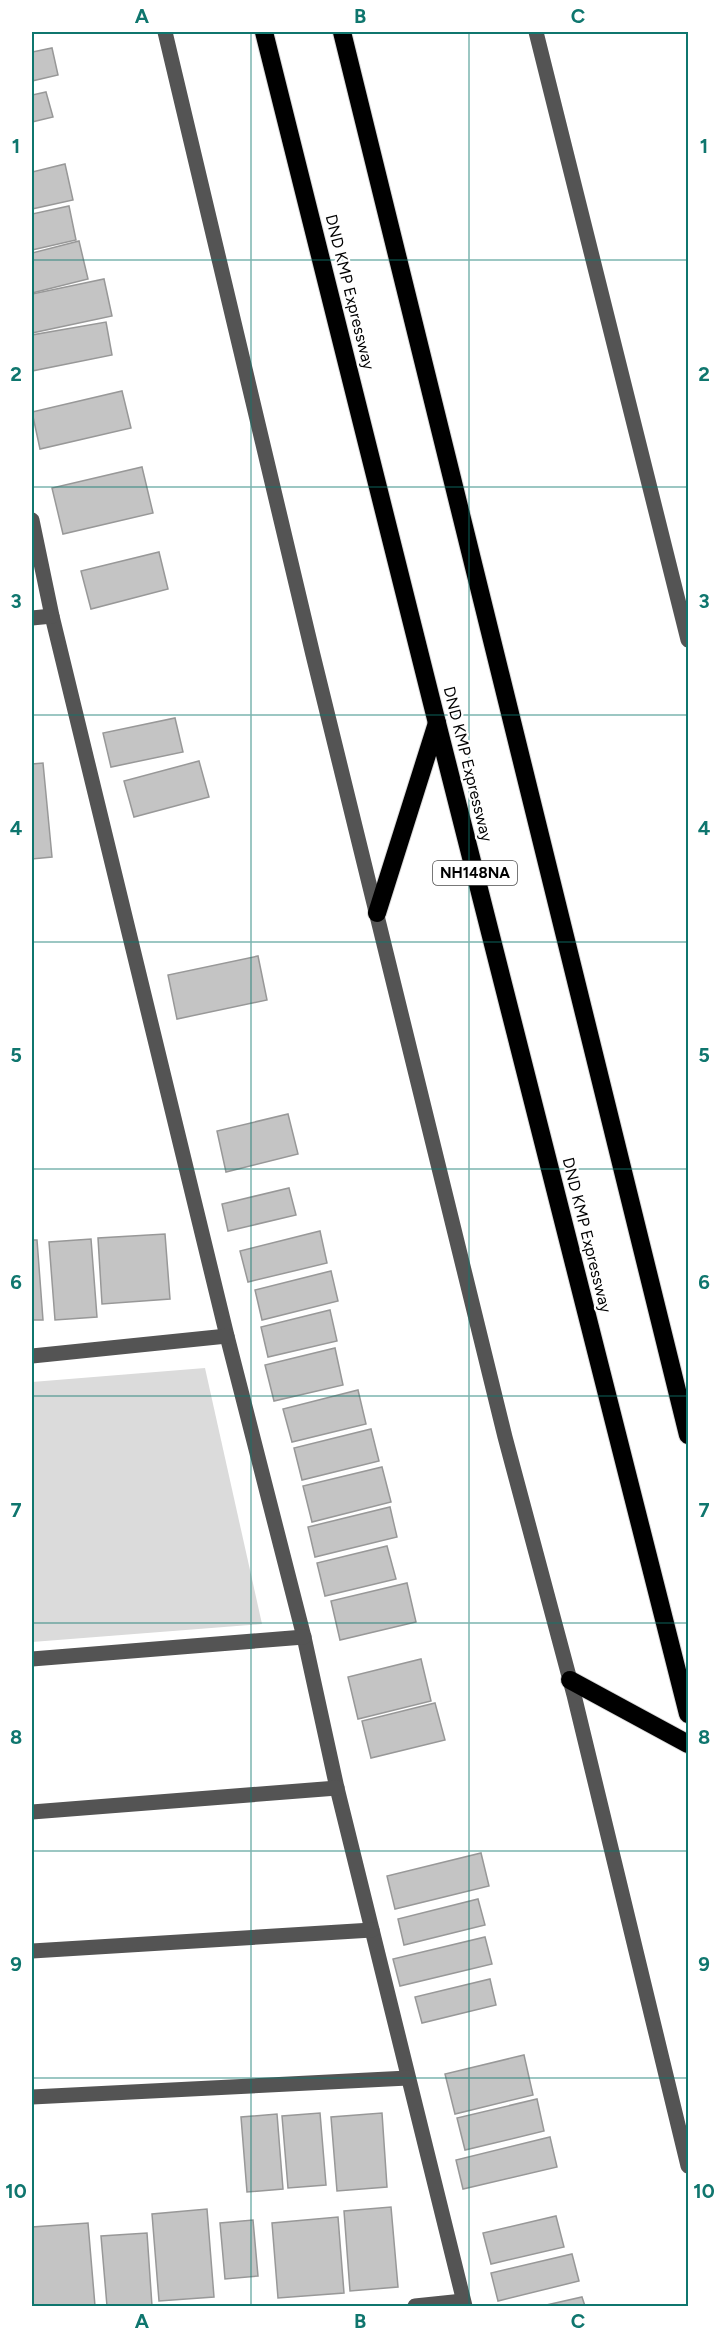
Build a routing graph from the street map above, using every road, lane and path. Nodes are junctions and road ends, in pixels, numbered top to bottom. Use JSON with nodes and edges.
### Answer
{"nodes":[{"id":1,"x":165,"y":32,"type":"edge"},
{"id":2,"x":264,"y":32,"type":"edge"},
{"id":3,"x":342,"y":32,"type":"edge"},
{"id":4,"x":536,"y":32,"type":"edge"},
{"id":5,"x":32,"y":520,"type":"edge"},
{"id":6,"x":52,"y":616,"type":"junction"},
{"id":7,"x":32,"y":618,"type":"edge"},
{"id":8,"x":688,"y":640,"type":"edge"},
{"id":9,"x":437,"y":723,"type":"junction"},
{"id":10,"x":377,"y":913,"type":"junction"},
{"id":11,"x":227,"y":1336,"type":"junction"},
{"id":12,"x":32,"y":1356,"type":"edge"},
{"id":13,"x":688,"y":1434,"type":"edge"},
{"id":14,"x":304,"y":1637,"type":"junction"},
{"id":15,"x":32,"y":1659,"type":"edge"},
{"id":16,"x":570,"y":1680,"type":"junction"},
{"id":17,"x":688,"y":1714,"type":"edge"},
{"id":18,"x":688,"y":1744,"type":"edge"},
{"id":19,"x":337,"y":1788,"type":"junction"},
{"id":20,"x":32,"y":1812,"type":"edge"},
{"id":21,"x":372,"y":1930,"type":"junction"},
{"id":22,"x":32,"y":1951,"type":"edge"},
{"id":23,"x":408,"y":2078,"type":"junction"},
{"id":24,"x":32,"y":2097,"type":"edge"},
{"id":25,"x":688,"y":2166,"type":"edge"},
{"id":26,"x":464,"y":2304,"type":"edge"},
{"id":27,"x":415,"y":2307,"type":"edge"}],
"edges":[{"from":1,"to":10,"type":"street"},
{"from":2,"to":9,"type":"highway","name":"DND KMP Expressway","number":"NH148NA"},
{"from":3,"to":13,"type":"highway"},
{"from":4,"to":8,"type":"street"},
{"from":5,"to":6,"type":"street"},
{"from":6,"to":7,"type":"street"},
{"from":6,"to":11,"type":"street"},
{"from":9,"to":10,"type":"highway"},
{"from":9,"to":17,"type":"highway","name":"DND KMP Expressway","number":"NH148NA"},
{"from":10,"to":16,"type":"street"},
{"from":11,"to":12,"type":"street"},
{"from":11,"to":14,"type":"street"},
{"from":14,"to":15,"type":"street"},
{"from":14,"to":19,"type":"street"},
{"from":16,"to":18,"type":"highway"},
{"from":16,"to":25,"type":"street"},
{"from":19,"to":20,"type":"street"},
{"from":19,"to":21,"type":"street"},
{"from":21,"to":22,"type":"street"},
{"from":21,"to":23,"type":"street"},
{"from":23,"to":24,"type":"street"},
{"from":23,"to":26,"type":"street"},
{"from":26,"to":27,"type":"street"}]}
